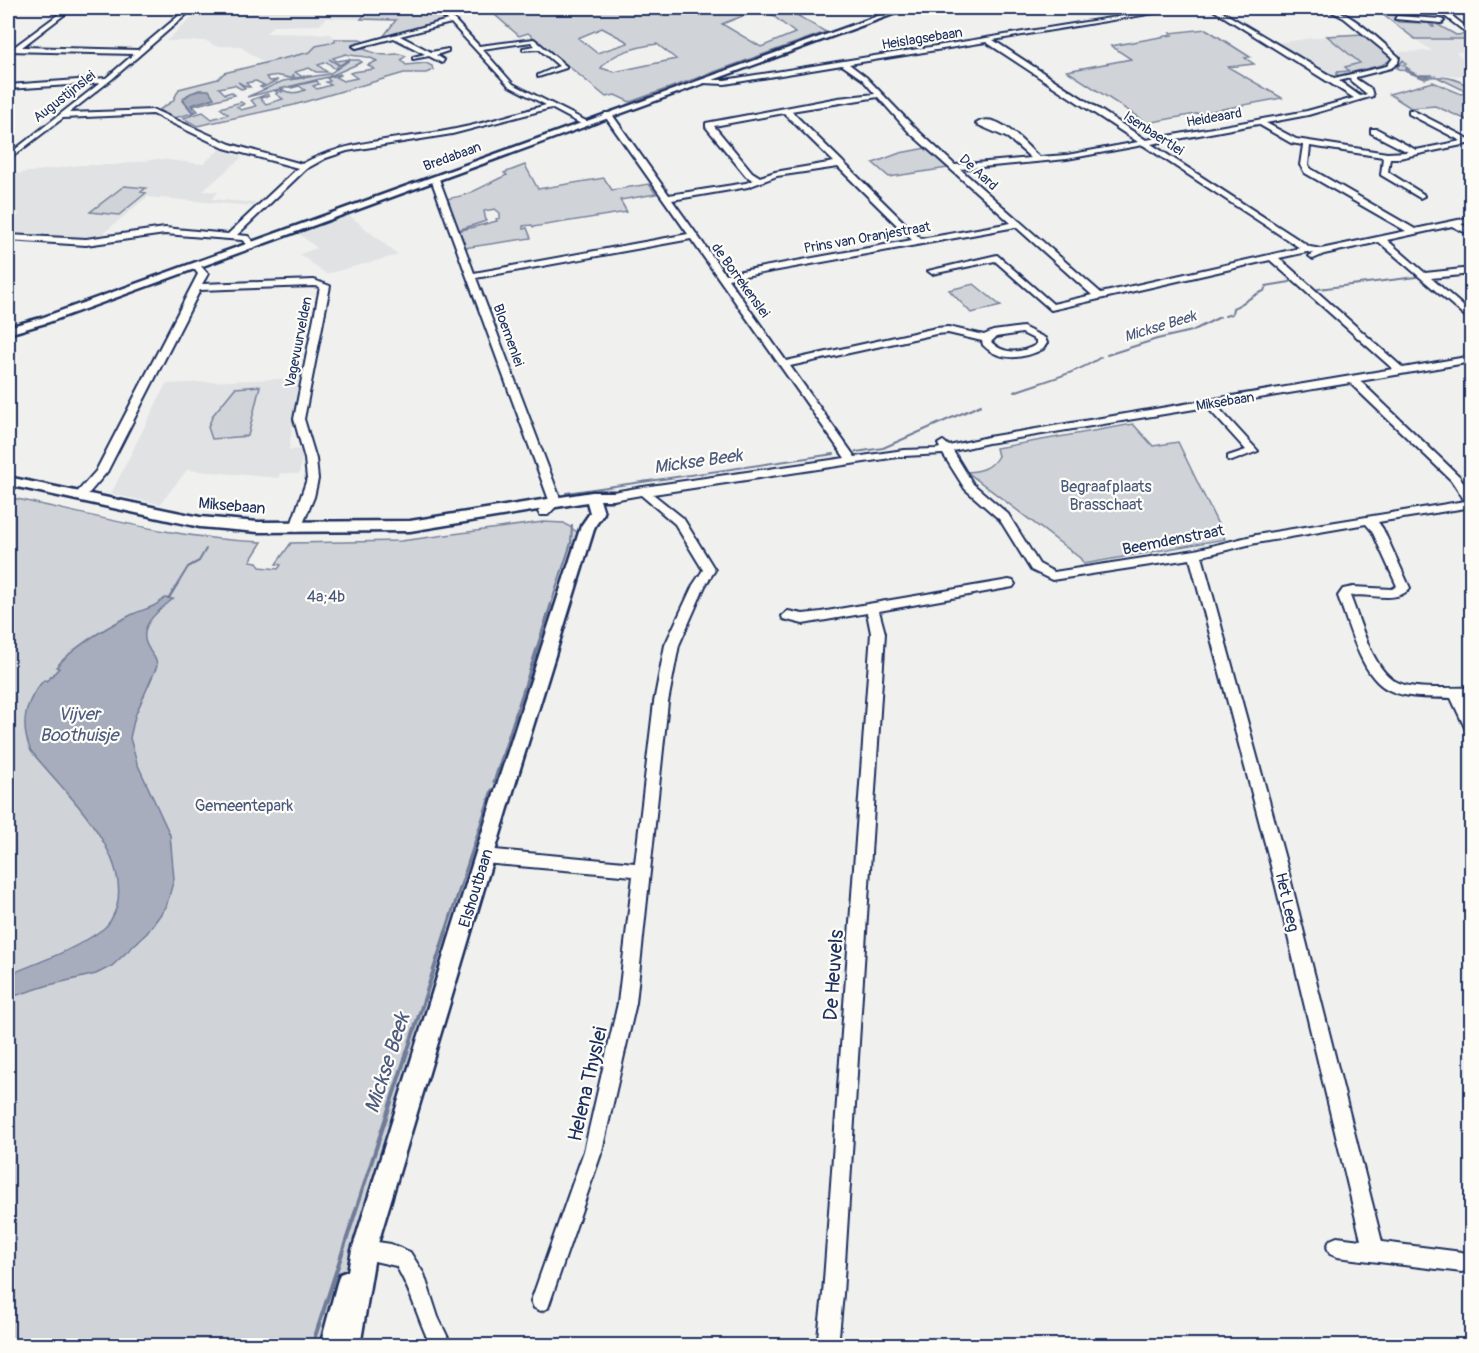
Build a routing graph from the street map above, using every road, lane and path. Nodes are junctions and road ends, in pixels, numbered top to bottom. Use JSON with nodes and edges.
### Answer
{"nodes":[{"id":1,"x":70,"y":8,"type":"edge"},
{"id":2,"x":191,"y":8,"type":"edge"},
{"id":3,"x":195,"y":8,"type":"edge"},
{"id":4,"x":440,"y":8,"type":"edge"},
{"id":5,"x":906,"y":8,"type":"edge"},
{"id":6,"x":1181,"y":8,"type":"edge"},
{"id":7,"x":1214,"y":8,"type":"edge"},
{"id":8,"x":1328,"y":8,"type":"edge"},
{"id":9,"x":1394,"y":8,"type":"edge"},
{"id":10,"x":1472,"y":8,"type":"edge"},
{"id":11,"x":1438,"y":9,"type":"edge"},
{"id":12,"x":1415,"y":10,"type":"edge"},
{"id":13,"x":1397,"y":18,"type":"dead end"},
{"id":14,"x":1438,"y":20,"type":"junction"},
{"id":15,"x":1452,"y":20,"type":"junction"},
{"id":16,"x":452,"y":21,"type":"junction"},
{"id":17,"x":1470,"y":34,"type":"edge"},
{"id":18,"x":394,"y":36,"type":"junction"},
{"id":19,"x":986,"y":39,"type":"junction"},
{"id":20,"x":424,"y":40,"type":"dead end"},
{"id":21,"x":410,"y":44,"type":"junction"},
{"id":22,"x":356,"y":46,"type":"dead end"},
{"id":23,"x":540,"y":47,"type":"junction"},
{"id":24,"x":397,"y":48,"type":"dead end"},
{"id":25,"x":478,"y":48,"type":"junction"},
{"id":26,"x":11,"y":49,"type":"edge"},
{"id":27,"x":525,"y":49,"type":"dead end"},
{"id":28,"x":446,"y":50,"type":"dead end"},
{"id":29,"x":139,"y":52,"type":"junction"},
{"id":30,"x":431,"y":54,"type":"junction"},
{"id":31,"x":8,"y":55,"type":"edge"},
{"id":32,"x":415,"y":58,"type":"dead end"},
{"id":33,"x":442,"y":61,"type":"dead end"},
{"id":34,"x":844,"y":63,"type":"junction"},
{"id":35,"x":540,"y":76,"type":"dead end"},
{"id":36,"x":1353,"y":76,"type":"junction"},
{"id":37,"x":109,"y":79,"type":"junction"},
{"id":38,"x":1333,"y":80,"type":"junction"},
{"id":39,"x":703,"y":81,"type":"junction"},
{"id":40,"x":8,"y":87,"type":"edge"},
{"id":41,"x":881,"y":95,"type":"junction"},
{"id":42,"x":1359,"y":99,"type":"junction"},
{"id":43,"x":552,"y":106,"type":"junction"},
{"id":44,"x":785,"y":110,"type":"junction"},
{"id":45,"x":1412,"y":112,"type":"dead end"},
{"id":46,"x":608,"y":115,"type":"junction"},
{"id":47,"x":61,"y":116,"type":"junction"},
{"id":48,"x":586,"y":123,"type":"junction"},
{"id":49,"x":1259,"y":123,"type":"junction"},
{"id":50,"x":1374,"y":131,"type":"dead end"},
{"id":51,"x":1008,"y":136,"type":"dead end"},
{"id":52,"x":1469,"y":141,"type":"edge"},
{"id":53,"x":1145,"y":143,"type":"junction"},
{"id":54,"x":1307,"y":143,"type":"junction"},
{"id":55,"x":1414,"y":152,"type":"junction"},
{"id":56,"x":1387,"y":155,"type":"junction"},
{"id":57,"x":8,"y":158,"type":"edge"},
{"id":58,"x":1038,"y":160,"type":"junction"},
{"id":59,"x":839,"y":164,"type":"junction"},
{"id":60,"x":303,"y":167,"type":"junction"},
{"id":61,"x":954,"y":167,"type":"junction"},
{"id":62,"x":435,"y":179,"type":"junction"},
{"id":63,"x":759,"y":180,"type":"junction"},
{"id":64,"x":1420,"y":196,"type":"dead end"},
{"id":65,"x":667,"y":198,"type":"junction"},
{"id":66,"x":1472,"y":219,"type":"edge"},
{"id":67,"x":1453,"y":223,"type":"junction"},
{"id":68,"x":1017,"y":224,"type":"junction"},
{"id":69,"x":1414,"y":232,"type":"junction"},
{"id":70,"x":1472,"y":234,"type":"edge"},
{"id":71,"x":231,"y":236,"type":"junction"},
{"id":72,"x":694,"y":236,"type":"junction"},
{"id":73,"x":8,"y":238,"type":"edge"},
{"id":74,"x":1381,"y":239,"type":"junction"},
{"id":75,"x":918,"y":241,"type":"junction"},
{"id":76,"x":252,"y":245,"type":"junction"},
{"id":77,"x":1307,"y":249,"type":"junction"},
{"id":78,"x":1321,"y":252,"type":"junction"},
{"id":79,"x":1272,"y":257,"type":"junction"},
{"id":80,"x":1288,"y":262,"type":"dead end"},
{"id":81,"x":196,"y":266,"type":"junction"},
{"id":82,"x":932,"y":271,"type":"dead end"},
{"id":83,"x":1472,"y":271,"type":"edge"},
{"id":84,"x":471,"y":276,"type":"junction"},
{"id":85,"x":1423,"y":276,"type":"junction"},
{"id":86,"x":722,"y":277,"type":"junction"},
{"id":87,"x":196,"y":287,"type":"junction"},
{"id":88,"x":1100,"y":297,"type":"junction"},
{"id":89,"x":1472,"y":319,"type":"edge"},
{"id":90,"x":8,"y":331,"type":"edge"},
{"id":91,"x":987,"y":339,"type":"junction"},
{"id":92,"x":1472,"y":359,"type":"edge"},
{"id":93,"x":785,"y":364,"type":"junction"},
{"id":94,"x":1401,"y":371,"type":"junction"},
{"id":95,"x":1352,"y":379,"type":"junction"},
{"id":96,"x":1209,"y":403,"type":"junction"},
{"id":97,"x":945,"y":447,"type":"junction"},
{"id":98,"x":1232,"y":458,"type":"dead end"},
{"id":99,"x":852,"y":461,"type":"junction"},
{"id":100,"x":8,"y":481,"type":"edge"},
{"id":101,"x":643,"y":491,"type":"junction"},
{"id":102,"x":613,"y":496,"type":"joint"},
{"id":103,"x":79,"y":497,"type":"junction"},
{"id":104,"x":555,"y":501,"type":"junction"},
{"id":105,"x":588,"y":501,"type":"junction"},
{"id":106,"x":1469,"y":503,"type":"edge"},
{"id":107,"x":544,"y":512,"type":"junction"},
{"id":108,"x":1472,"y":516,"type":"edge"},
{"id":109,"x":467,"y":518,"type":"junction"},
{"id":110,"x":1369,"y":520,"type":"junction"},
{"id":111,"x":296,"y":528,"type":"junction"},
{"id":112,"x":1195,"y":554,"type":"junction"},
{"id":113,"x":1009,"y":584,"type":"dead end"},
{"id":114,"x":872,"y":608,"type":"junction"},
{"id":115,"x":788,"y":616,"type":"dead end"},
{"id":116,"x":1455,"y":692,"type":"junction"},
{"id":117,"x":1472,"y":693,"type":"edge"},
{"id":118,"x":1472,"y":728,"type":"edge"},
{"id":119,"x":484,"y":856,"type":"junction"},
{"id":120,"x":642,"y":870,"type":"junction"},
{"id":121,"x":1337,"y":1247,"type":"dead end"},
{"id":122,"x":364,"y":1250,"type":"junction"},
{"id":123,"x":1374,"y":1251,"type":"junction"},
{"id":124,"x":1462,"y":1262,"type":"dead end"},
{"id":125,"x":541,"y":1301,"type":"dead end"},
{"id":126,"x":333,"y":1346,"type":"edge"},
{"id":127,"x":347,"y":1346,"type":"edge"},
{"id":128,"x":442,"y":1346,"type":"edge"},
{"id":129,"x":827,"y":1346,"type":"edge"}],
"edges":[{"from":1,"to":26,"type":"street"},
{"from":2,"to":29,"type":"street","name":"Augustijnslei"},
{"from":3,"to":37,"type":"street","name":"Augustijnslei"},
{"from":4,"to":16,"type":"street"},
{"from":5,"to":39,"type":"main road","name":"Bredabaan"},
{"from":6,"to":19,"type":"street","name":"Heislagsebaan"},
{"from":7,"to":38,"type":"street"},
{"from":8,"to":36,"type":"street"},
{"from":9,"to":12,"type":"street"},
{"from":10,"to":11,"type":"street"},
{"from":11,"to":15,"type":"street"},
{"from":12,"to":14,"type":"street"},
{"from":13,"to":14,"type":"street"},
{"from":14,"to":15,"type":"street"},
{"from":14,"to":17,"type":"street"},
{"from":15,"to":17,"type":"street"},
{"from":16,"to":18,"type":"street"},
{"from":16,"to":25,"type":"street"},
{"from":18,"to":21,"type":"street"},
{"from":18,"to":22,"type":"street"},
{"from":19,"to":34,"type":"street","name":"Heislagsebaan"},
{"from":19,"to":53,"type":"street","name":"Isenbaertlei"},
{"from":20,"to":21,"type":"street"},
{"from":21,"to":24,"type":"street"},
{"from":21,"to":30,"type":"street"},
{"from":23,"to":25,"type":"street"},
{"from":23,"to":27,"type":"street"},
{"from":23,"to":35,"type":"street"},
{"from":25,"to":43,"type":"street"},
{"from":26,"to":29,"type":"street"},
{"from":26,"to":31,"type":"street"},
{"from":28,"to":30,"type":"street"},
{"from":29,"to":37,"type":"street","name":"Augustijnslei"},
{"from":30,"to":32,"type":"street"},
{"from":30,"to":33,"type":"street"},
{"from":34,"to":39,"type":"street","name":"Heislagsebaan"},
{"from":34,"to":41,"type":"street","name":"De Aard"},
{"from":36,"to":38,"type":"street"},
{"from":36,"to":42,"type":"street"},
{"from":37,"to":40,"type":"street"},
{"from":37,"to":47,"type":"street","name":"Augustijnslei"},
{"from":38,"to":42,"type":"street"},
{"from":39,"to":46,"type":"main road","name":"Bredabaan"},
{"from":41,"to":44,"type":"street"},
{"from":41,"to":61,"type":"street","name":"De Aard"},
{"from":42,"to":49,"type":"street","name":"Heideaard"},
{"from":43,"to":48,"type":"street"},
{"from":43,"to":60,"type":"street"},
{"from":44,"to":59,"type":"street"},
{"from":44,"to":63,"type":"street"},
{"from":45,"to":52,"type":"street"},
{"from":46,"to":48,"type":"main road","name":"Bredabaan"},
{"from":46,"to":65,"type":"street","name":"de Borrekenslei"},
{"from":47,"to":57,"type":"street","name":"Augustijnslei"},
{"from":47,"to":60,"type":"street"},
{"from":48,"to":62,"type":"main road","name":"Bredabaan"},
{"from":49,"to":53,"type":"street","name":"Heideaard"},
{"from":49,"to":54,"type":"street"},
{"from":50,"to":55,"type":"street"},
{"from":51,"to":58,"type":"street"},
{"from":52,"to":55,"type":"street"},
{"from":53,"to":58,"type":"street","name":"Heideaard"},
{"from":53,"to":77,"type":"street","name":"Isenbaertlei"},
{"from":54,"to":56,"type":"street"},
{"from":54,"to":69,"type":"street"},
{"from":55,"to":56,"type":"street"},
{"from":56,"to":64,"type":"street"},
{"from":58,"to":61,"type":"street","name":"Heideaard"},
{"from":59,"to":63,"type":"street"},
{"from":59,"to":75,"type":"street"},
{"from":60,"to":71,"type":"street"},
{"from":61,"to":68,"type":"street","name":"De Aard"},
{"from":62,"to":76,"type":"main road","name":"Bredabaan"},
{"from":62,"to":84,"type":"street","name":"Bloemenlei"},
{"from":63,"to":65,"type":"street"},
{"from":65,"to":72,"type":"street","name":"de Borrekenslei"},
{"from":66,"to":67,"type":"street"},
{"from":67,"to":69,"type":"street"},
{"from":67,"to":70,"type":"street"},
{"from":68,"to":75,"type":"street","name":"Prins van Oranjestraat"},
{"from":68,"to":88,"type":"street","name":"De Aard"},
{"from":69,"to":74,"type":"street"},
{"from":71,"to":73,"type":"street"},
{"from":71,"to":76,"type":"street"},
{"from":72,"to":84,"type":"street"},
{"from":72,"to":86,"type":"street","name":"de Borrekenslei"},
{"from":74,"to":78,"type":"street"},
{"from":74,"to":85,"type":"street"},
{"from":75,"to":86,"type":"street","name":"Prins van Oranjestraat"},
{"from":76,"to":81,"type":"main road","name":"Bredabaan"},
{"from":77,"to":78,"type":"street"},
{"from":77,"to":79,"type":"street"},
{"from":78,"to":80,"type":"street"},
{"from":79,"to":88,"type":"street"},
{"from":79,"to":94,"type":"street"},
{"from":81,"to":87,"type":"street"},
{"from":81,"to":90,"type":"main road","name":"Bredabaan"},
{"from":82,"to":88,"type":"street"},
{"from":83,"to":85,"type":"street"},
{"from":84,"to":104,"type":"street","name":"Bloemenlei"},
{"from":85,"to":89,"type":"street"},
{"from":86,"to":93,"type":"street","name":"de Borrekenslei"},
{"from":87,"to":103,"type":"street"},
{"from":87,"to":111,"type":"street","name":"Vagevuurvelden"},
{"from":91,"to":91,"type":"street"},
{"from":91,"to":93,"type":"street"},
{"from":92,"to":94,"type":"street","name":"Miksebaan"},
{"from":93,"to":99,"type":"street","name":"de Borrekenslei"},
{"from":94,"to":95,"type":"street","name":"Miksebaan"},
{"from":95,"to":96,"type":"street","name":"Miksebaan"},
{"from":95,"to":106,"type":"street"},
{"from":96,"to":97,"type":"street","name":"Miksebaan"},
{"from":96,"to":98,"type":"street"},
{"from":97,"to":99,"type":"street","name":"Miksebaan"},
{"from":97,"to":112,"type":"street","name":"Beemdenstraat"},
{"from":99,"to":101,"type":"street","name":"Miksebaan"},
{"from":100,"to":103,"type":"main road","name":"Miksebaan"},
{"from":101,"to":102,"type":"street","name":"Miksebaan"},
{"from":101,"to":120,"type":"street","name":"Helena Thyslei"},
{"from":102,"to":105,"type":"main road","name":"Miksebaan"},
{"from":103,"to":111,"type":"main road","name":"Miksebaan"},
{"from":104,"to":105,"type":"main road","name":"Miksebaan"},
{"from":104,"to":107,"type":"street"},
{"from":104,"to":109,"type":"main road","name":"Miksebaan"},
{"from":105,"to":107,"type":"main road","name":"Miksebaan"},
{"from":105,"to":119,"type":"main road","name":"Elshoutbaan"},
{"from":106,"to":108,"type":"street"},
{"from":106,"to":110,"type":"street","name":"Beemdenstraat"},
{"from":107,"to":109,"type":"main road","name":"Miksebaan"},
{"from":109,"to":111,"type":"main road","name":"Miksebaan"},
{"from":110,"to":112,"type":"street","name":"Beemdenstraat"},
{"from":110,"to":116,"type":"street"},
{"from":112,"to":123,"type":"street","name":"Het Leeg"},
{"from":113,"to":114,"type":"street"},
{"from":114,"to":115,"type":"street"},
{"from":114,"to":129,"type":"street","name":"De Heuvels"},
{"from":116,"to":117,"type":"street"},
{"from":116,"to":118,"type":"street"},
{"from":119,"to":120,"type":"street"},
{"from":119,"to":122,"type":"main road","name":"Elshoutbaan"},
{"from":120,"to":125,"type":"street","name":"Helena Thyslei"},
{"from":121,"to":123,"type":"street"},
{"from":122,"to":126,"type":"main road","name":"Elshoutbaan"},
{"from":122,"to":127,"type":"main road","name":"Elshoutbaan"},
{"from":122,"to":128,"type":"street"},
{"from":123,"to":124,"type":"street"}]}
